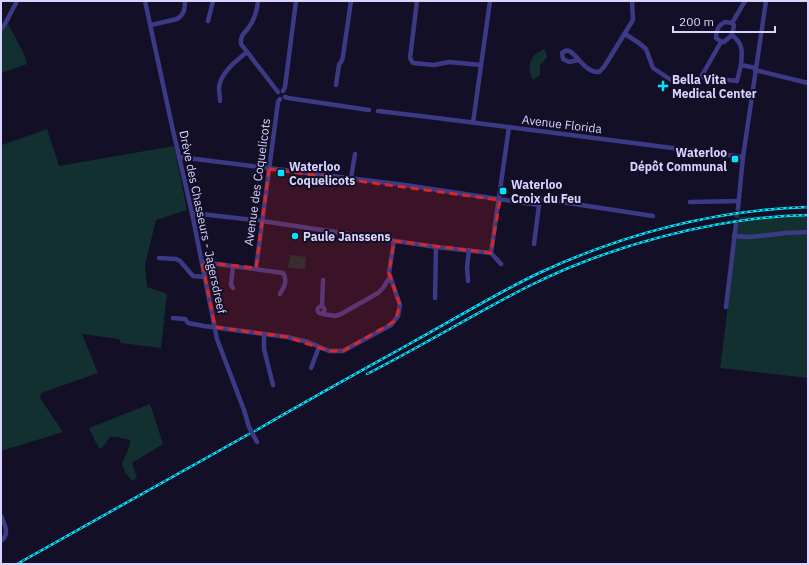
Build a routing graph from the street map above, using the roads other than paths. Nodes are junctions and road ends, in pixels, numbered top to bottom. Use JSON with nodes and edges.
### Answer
{"nodes":[{"id":1,"x":16,"y":1,"type":"edge"},
{"id":2,"x":145,"y":1,"type":"edge"},
{"id":3,"x":185,"y":1,"type":"edge"},
{"id":4,"x":213,"y":1,"type":"edge"},
{"id":5,"x":258,"y":1,"type":"edge"},
{"id":6,"x":296,"y":1,"type":"edge"},
{"id":7,"x":351,"y":1,"type":"edge"},
{"id":8,"x":417,"y":1,"type":"edge"},
{"id":9,"x":490,"y":1,"type":"edge"},
{"id":10,"x":632,"y":1,"type":"edge"},
{"id":11,"x":745,"y":1,"type":"edge"},
{"id":12,"x":766,"y":1,"type":"edge"},
{"id":13,"x":208,"y":21,"type":"dead end"},
{"id":14,"x":732,"y":23,"type":"junction"},
{"id":15,"x":151,"y":25,"type":"junction"},
{"id":16,"x":1,"y":28,"type":"edge"},
{"id":17,"x":625,"y":34,"type":"junction"},
{"id":18,"x":732,"y":35,"type":"junction"},
{"id":19,"x":721,"y":42,"type":"junction"},
{"id":20,"x":247,"y":52,"type":"junction"},
{"id":21,"x":578,"y":60,"type":"dead end"},
{"id":22,"x":481,"y":65,"type":"junction"},
{"id":23,"x":741,"y":65,"type":"junction"},
{"id":24,"x":755,"y":69,"type":"junction"},
{"id":25,"x":701,"y":77,"type":"junction"},
{"id":26,"x":808,"y":84,"type":"edge"},
{"id":27,"x":336,"y":86,"type":"dead end"},
{"id":28,"x":283,"y":91,"type":"junction"},
{"id":29,"x":278,"y":92,"type":"junction"},
{"id":30,"x":282,"y":98,"type":"junction"},
{"id":31,"x":220,"y":101,"type":"dead end"},
{"id":32,"x":369,"y":110,"type":"dead end"},
{"id":33,"x":378,"y":111,"type":"dead end"},
{"id":34,"x":473,"y":122,"type":"junction"},
{"id":35,"x":509,"y":127,"type":"junction"},
{"id":36,"x":355,"y":154,"type":"dead end"},
{"id":37,"x":179,"y":157,"type":"junction"},
{"id":38,"x":743,"y":157,"type":"junction"},
{"id":39,"x":269,"y":169,"type":"junction"},
{"id":40,"x":351,"y":178,"type":"junction"},
{"id":41,"x":500,"y":200,"type":"junction"},
{"id":42,"x":739,"y":201,"type":"junction"},
{"id":43,"x":690,"y":202,"type":"dead end"},
{"id":44,"x":538,"y":205,"type":"junction"},
{"id":45,"x":738,"y":208,"type":"tunnel mouth"},
{"id":46,"x":192,"y":213,"type":"junction"},
{"id":47,"x":652,"y":216,"type":"dead end"},
{"id":48,"x":262,"y":221,"type":"junction"},
{"id":49,"x":736,"y":224,"type":"tunnel mouth"},
{"id":50,"x":808,"y":232,"type":"edge"},
{"id":51,"x":734,"y":236,"type":"junction"},
{"id":52,"x":394,"y":241,"type":"junction"},
{"id":53,"x":534,"y":244,"type":"dead end"},
{"id":54,"x":436,"y":247,"type":"junction"},
{"id":55,"x":469,"y":250,"type":"junction"},
{"id":56,"x":491,"y":253,"type":"junction"},
{"id":57,"x":159,"y":258,"type":"dead end"},
{"id":58,"x":202,"y":262,"type":"junction"},
{"id":59,"x":501,"y":264,"type":"dead end"},
{"id":60,"x":233,"y":266,"type":"junction"},
{"id":61,"x":256,"y":268,"type":"junction"},
{"id":62,"x":204,"y":277,"type":"junction"},
{"id":63,"x":390,"y":277,"type":"junction"},
{"id":64,"x":323,"y":280,"type":"dead end"},
{"id":65,"x":468,"y":281,"type":"dead end"},
{"id":66,"x":393,"y":286,"type":"junction"},
{"id":67,"x":233,"y":288,"type":"dead end"},
{"id":68,"x":383,"y":288,"type":"junction"},
{"id":69,"x":280,"y":294,"type":"dead end"},
{"id":70,"x":435,"y":298,"type":"dead end"},
{"id":71,"x":726,"y":307,"type":"dead end"},
{"id":72,"x":172,"y":318,"type":"dead end"},
{"id":73,"x":215,"y":327,"type":"junction"},
{"id":74,"x":264,"y":334,"type":"junction"},
{"id":75,"x":319,"y":347,"type":"junction"},
{"id":76,"x":311,"y":368,"type":"dead end"},
{"id":77,"x":273,"y":385,"type":"dead end"},
{"id":78,"x":257,"y":442,"type":"dead end"},
{"id":79,"x":1,"y":516,"type":"edge"},
{"id":80,"x":1,"y":541,"type":"edge"}],
"edges":[{"from":1,"to":16,"type":"street"},
{"from":2,"to":15,"type":"street","name":"Drève des Chasseurs - Jagersdreef"},
{"from":3,"to":15,"type":"street"},
{"from":4,"to":13,"type":"street"},
{"from":5,"to":20,"type":"street"},
{"from":6,"to":28,"type":"street"},
{"from":7,"to":27,"type":"street"},
{"from":8,"to":22,"type":"street"},
{"from":9,"to":22,"type":"street"},
{"from":10,"to":17,"type":"street"},
{"from":11,"to":14,"type":"street"},
{"from":12,"to":24,"type":"street"},
{"from":14,"to":18,"type":"street"},
{"from":14,"to":19,"type":"street"},
{"from":15,"to":37,"type":"street","name":"Drève des Chasseurs - Jagersdreef"},
{"from":17,"to":21,"type":"street"},
{"from":17,"to":25,"type":"street"},
{"from":18,"to":19,"type":"street"},
{"from":18,"to":23,"type":"street"},
{"from":19,"to":25,"type":"street"},
{"from":20,"to":29,"type":"street"},
{"from":20,"to":31,"type":"street"},
{"from":22,"to":34,"type":"street"},
{"from":23,"to":24,"type":"street"},
{"from":23,"to":25,"type":"street"},
{"from":24,"to":26,"type":"street"},
{"from":24,"to":38,"type":"street"},
{"from":28,"to":29,"type":"street"},
{"from":28,"to":30,"type":"street"},
{"from":29,"to":30,"type":"street"},
{"from":30,"to":32,"type":"street"},
{"from":30,"to":39,"type":"street","name":"Avenue des Coquelicots"},
{"from":33,"to":34,"type":"street","name":"Avenue Florida"},
{"from":34,"to":35,"type":"street","name":"Avenue Florida"},
{"from":35,"to":38,"type":"street","name":"Avenue Florida"},
{"from":35,"to":41,"type":"street"},
{"from":36,"to":40,"type":"street"},
{"from":37,"to":39,"type":"street"},
{"from":37,"to":46,"type":"street","name":"Drève des Chasseurs - Jagersdreef"},
{"from":38,"to":42,"type":"street"},
{"from":39,"to":40,"type":"street"},
{"from":39,"to":48,"type":"street","name":"Avenue des Coquelicots"},
{"from":40,"to":41,"type":"street"},
{"from":41,"to":44,"type":"street"},
{"from":41,"to":56,"type":"street"},
{"from":42,"to":43,"type":"street"},
{"from":42,"to":45,"type":"street"},
{"from":44,"to":47,"type":"street"},
{"from":44,"to":53,"type":"street"},
{"from":46,"to":48,"type":"street"},
{"from":46,"to":58,"type":"street","name":"Drève des Chasseurs - Jagersdreef"},
{"from":48,"to":52,"type":"street"},
{"from":48,"to":61,"type":"street","name":"Avenue des Coquelicots"},
{"from":49,"to":51,"type":"street"},
{"from":50,"to":51,"type":"street"},
{"from":51,"to":71,"type":"street"},
{"from":52,"to":54,"type":"street"},
{"from":52,"to":63,"type":"street"},
{"from":54,"to":55,"type":"street"},
{"from":54,"to":70,"type":"street"},
{"from":55,"to":56,"type":"street"},
{"from":55,"to":65,"type":"street"},
{"from":56,"to":59,"type":"street"},
{"from":57,"to":62,"type":"street"},
{"from":58,"to":60,"type":"street"},
{"from":58,"to":62,"type":"street","name":"Drève des Chasseurs - Jagersdreef"},
{"from":60,"to":61,"type":"street"},
{"from":60,"to":67,"type":"street"},
{"from":61,"to":69,"type":"street"},
{"from":62,"to":73,"type":"street","name":"Drève des Chasseurs - Jagersdreef"},
{"from":63,"to":66,"type":"street"},
{"from":63,"to":68,"type":"street"},
{"from":64,"to":68,"type":"street"},
{"from":66,"to":68,"type":"street"},
{"from":66,"to":75,"type":"street"},
{"from":72,"to":73,"type":"street"},
{"from":73,"to":74,"type":"street"},
{"from":73,"to":78,"type":"street","name":"Drève des Chasseurs - Jagersdreef"},
{"from":74,"to":75,"type":"street"},
{"from":74,"to":77,"type":"street"},
{"from":75,"to":76,"type":"street"},
{"from":79,"to":80,"type":"street"}]}
